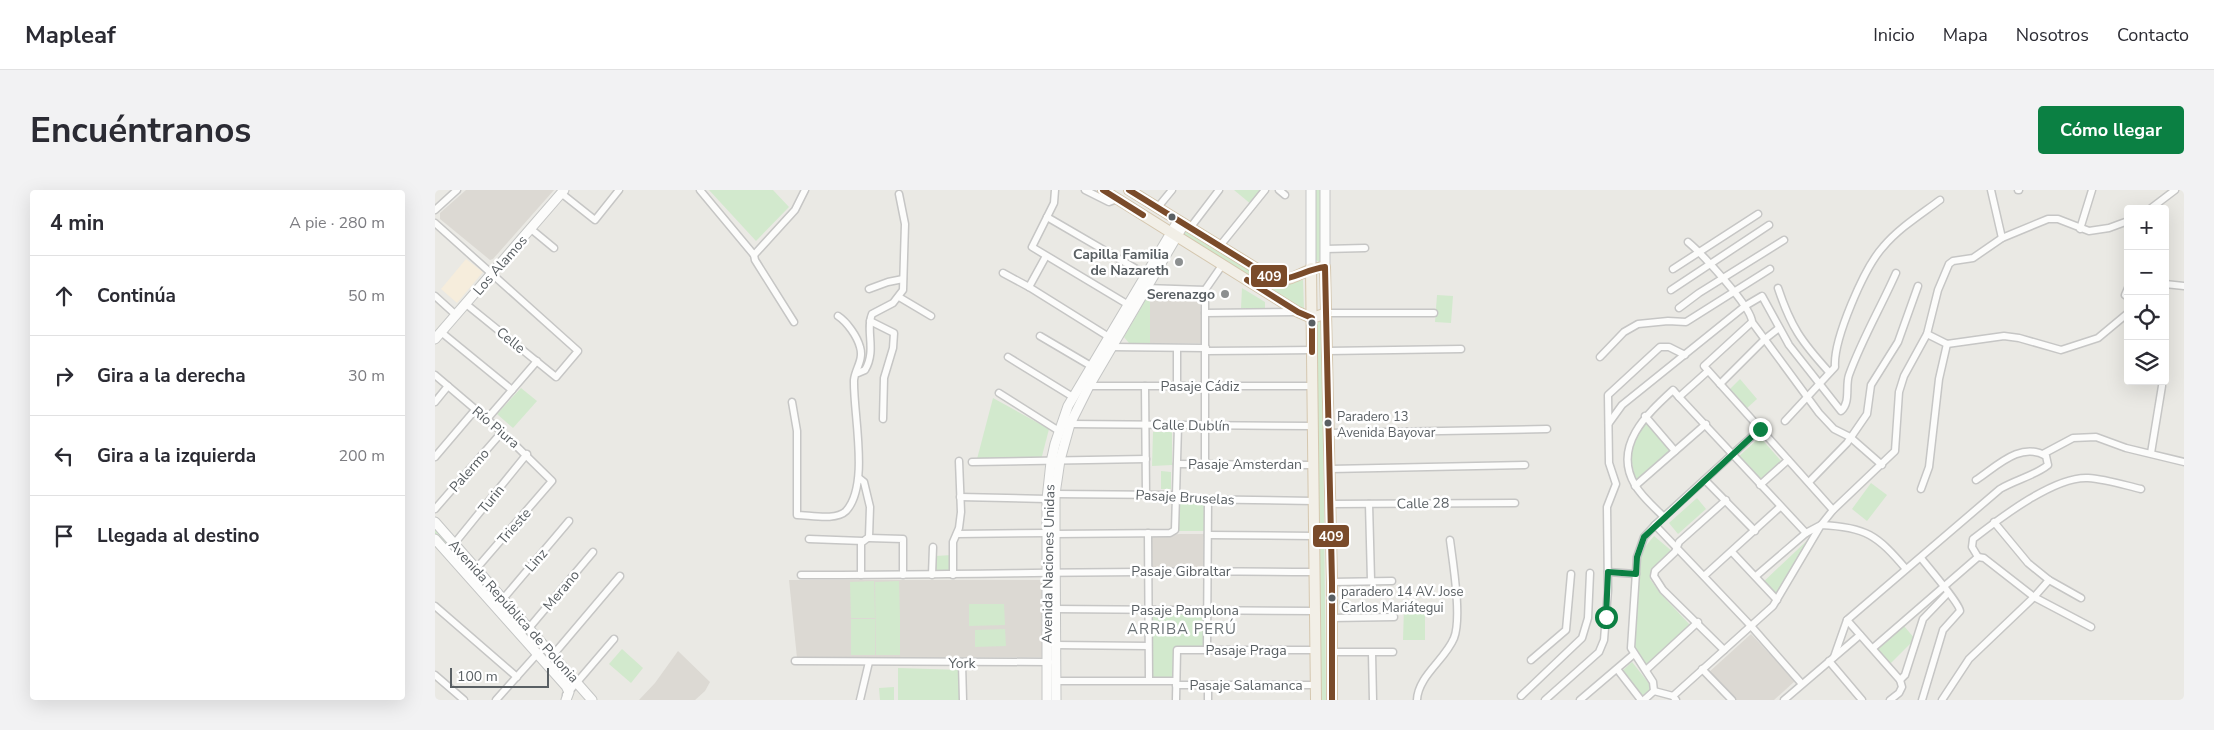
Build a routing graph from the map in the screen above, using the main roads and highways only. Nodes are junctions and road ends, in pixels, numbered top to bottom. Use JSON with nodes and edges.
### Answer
{"nodes":[{"id":1,"x":1103,"y":190,"type":"edge"},
{"id":2,"x":1129,"y":190,"type":"edge"},
{"id":3,"x":1311,"y":268,"type":"junction"},
{"id":4,"x":1327,"y":313,"type":"junction"},
{"id":5,"x":1312,"y":318,"type":"junction"},
{"id":6,"x":1316,"y":700,"type":"edge"},
{"id":7,"x":1332,"y":700,"type":"edge"}],
"edges":[{"from":1,"to":5,"type":"main road"},
{"from":2,"to":3,"type":"main road"},
{"from":3,"to":4,"type":"main road"},
{"from":3,"to":5,"type":"main road"},
{"from":4,"to":5,"type":"main road"},
{"from":4,"to":7,"type":"main road"},
{"from":5,"to":6,"type":"main road"}]}
